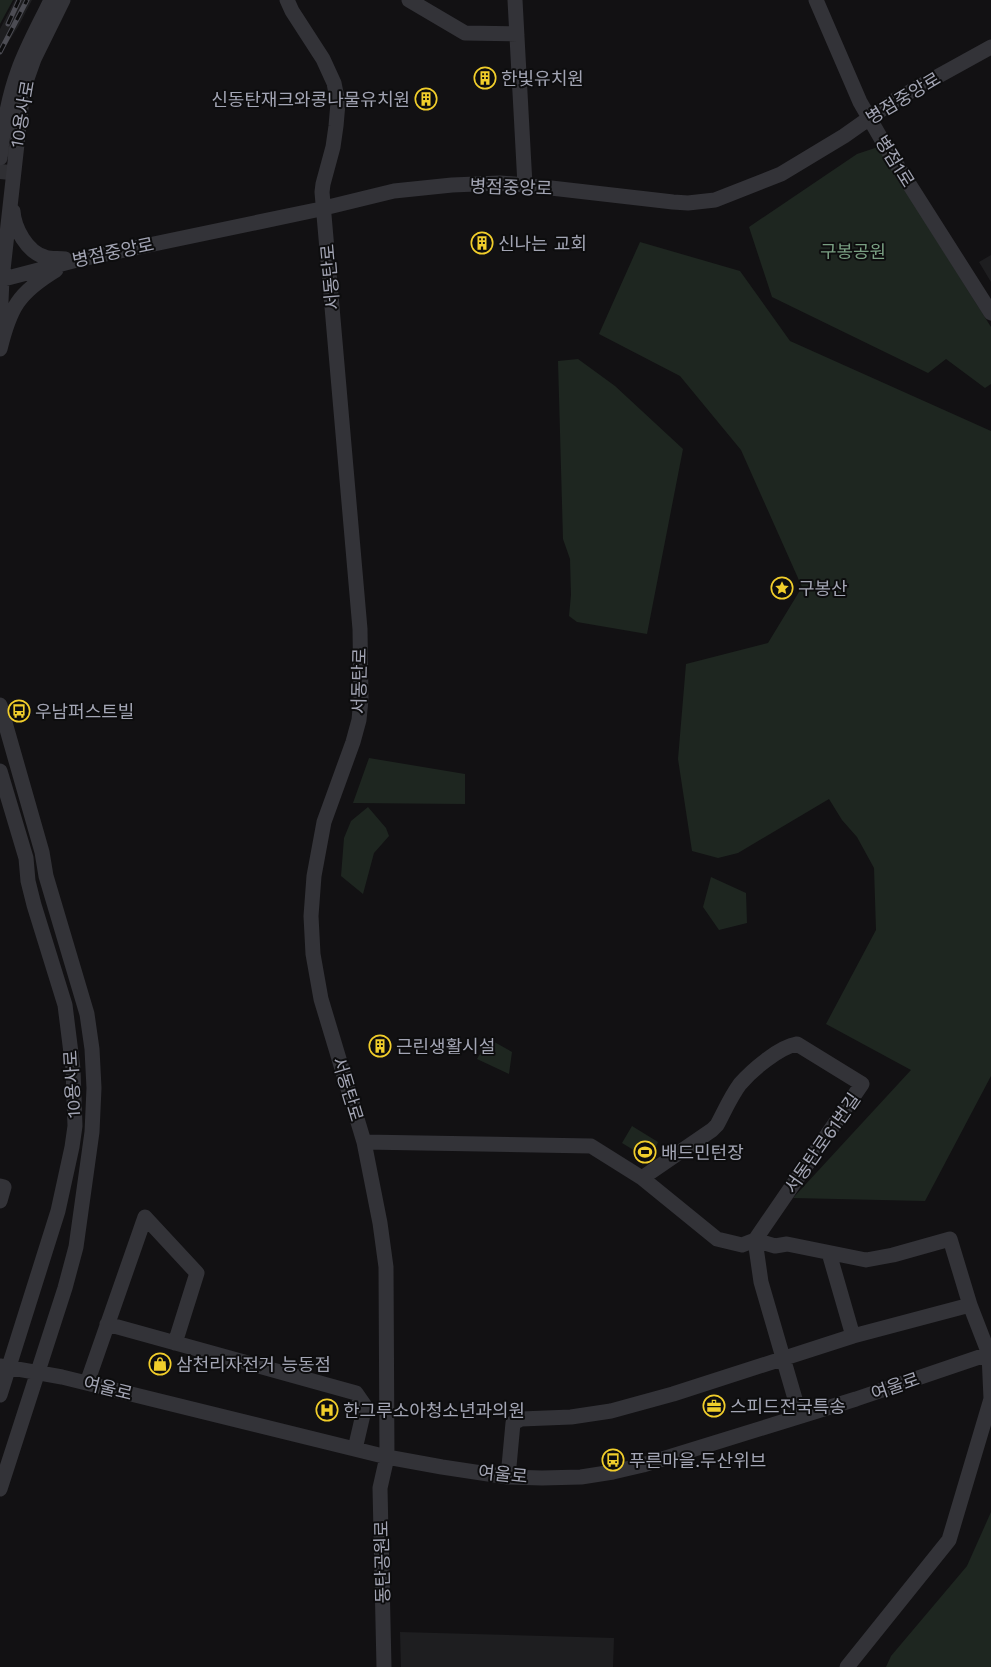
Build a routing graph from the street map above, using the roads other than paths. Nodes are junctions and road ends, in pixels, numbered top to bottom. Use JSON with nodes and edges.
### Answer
{"nodes":[{"id":1,"x":51,"y":0,"type":"edge"},
{"id":2,"x":63,"y":0,"type":"edge"},
{"id":3,"x":287,"y":0,"type":"edge"},
{"id":4,"x":409,"y":0,"type":"edge"},
{"id":5,"x":515,"y":0,"type":"edge"},
{"id":6,"x":816,"y":0,"type":"edge"},
{"id":7,"x":517,"y":34,"type":"junction"},
{"id":8,"x":991,"y":47,"type":"edge"},
{"id":9,"x":869,"y":118,"type":"junction"},
{"id":10,"x":0,"y":158,"type":"edge"},
{"id":11,"x":12,"y":181,"type":"junction"},
{"id":12,"x":525,"y":185,"type":"junction"},
{"id":13,"x":324,"y":208,"type":"junction"},
{"id":14,"x":77,"y":260,"type":"junction"},
{"id":15,"x":1,"y":280,"type":"edge"},
{"id":16,"x":991,"y":313,"type":"edge"},
{"id":17,"x":0,"y":324,"type":"edge"},
{"id":18,"x":0,"y":349,"type":"edge"},
{"id":19,"x":0,"y":705,"type":"edge"},
{"id":20,"x":0,"y":742,"type":"edge"},
{"id":21,"x":0,"y":771,"type":"edge"},
{"id":22,"x":0,"y":805,"type":"edge"},
{"id":23,"x":46,"y":876,"type":"junction"},
{"id":24,"x":28,"y":882,"type":"junction"},
{"id":25,"x":364,"y":1142,"type":"junction"},
{"id":26,"x":642,"y":1178,"type":"junction"},
{"id":27,"x":0,"y":1186,"type":"edge"},
{"id":28,"x":0,"y":1201,"type":"edge"},
{"id":29,"x":755,"y":1240,"type":"junction"},
{"id":30,"x":829,"y":1253,"type":"junction"},
{"id":31,"x":970,"y":1305,"type":"junction"},
{"id":32,"x":106,"y":1324,"type":"junction"},
{"id":33,"x":852,"y":1336,"type":"junction"},
{"id":34,"x":175,"y":1343,"type":"junction"},
{"id":35,"x":990,"y":1354,"type":"edge"},
{"id":36,"x":784,"y":1359,"type":"junction"},
{"id":37,"x":4,"y":1366,"type":"edge"},
{"id":38,"x":36,"y":1372,"type":"junction"},
{"id":39,"x":87,"y":1383,"type":"junction"},
{"id":40,"x":0,"y":1396,"type":"edge"},
{"id":41,"x":800,"y":1416,"type":"junction"},
{"id":42,"x":355,"y":1449,"type":"junction"},
{"id":43,"x":387,"y":1457,"type":"junction"},
{"id":44,"x":508,"y":1477,"type":"junction"},
{"id":45,"x":0,"y":1489,"type":"edge"},
{"id":46,"x":384,"y":1667,"type":"edge"},
{"id":47,"x":847,"y":1667,"type":"edge"}],
"edges":[{"from":1,"to":10,"type":"street","name":"10용사로"},
{"from":2,"to":11,"type":"street","name":"10용사로"},
{"from":3,"to":13,"type":"street","name":"서동탄로"},
{"from":4,"to":7,"type":"street"},
{"from":5,"to":7,"type":"street"},
{"from":6,"to":9,"type":"street","name":"병점1로"},
{"from":7,"to":12,"type":"street"},
{"from":8,"to":9,"type":"street","name":"병점중앙로"},
{"from":9,"to":12,"type":"street","name":"병점중앙로"},
{"from":9,"to":16,"type":"street","name":"병점1로"},
{"from":11,"to":14,"type":"street"},
{"from":11,"to":15,"type":"street","name":"10용사로"},
{"from":12,"to":13,"type":"street","name":"병점중앙로"},
{"from":13,"to":14,"type":"street","name":"병점중앙로"},
{"from":13,"to":25,"type":"street","name":"서동탄로"},
{"from":14,"to":15,"type":"street","name":"병점중앙로"},
{"from":14,"to":18,"type":"street"},
{"from":15,"to":17,"type":"street","name":"10용사로"},
{"from":19,"to":23,"type":"street","name":"10용사로"},
{"from":20,"to":23,"type":"street","name":"10용사로"},
{"from":21,"to":24,"type":"street","name":"10용사로"},
{"from":22,"to":24,"type":"street"},
{"from":23,"to":38,"type":"street","name":"10용사로"},
{"from":24,"to":37,"type":"street","name":"10용사로"},
{"from":25,"to":26,"type":"street","name":"서동탄로"},
{"from":25,"to":43,"type":"street","name":"서동탄로"},
{"from":26,"to":29,"type":"street","name":"서동탄로"},
{"from":26,"to":29,"type":"street","name":"서동탄로61번길"},
{"from":27,"to":28,"type":"street"},
{"from":29,"to":30,"type":"street","name":"서동탄로"},
{"from":29,"to":36,"type":"street"},
{"from":30,"to":31,"type":"street","name":"서동탄로"},
{"from":30,"to":33,"type":"street"},
{"from":31,"to":33,"type":"street"},
{"from":31,"to":35,"type":"street"},
{"from":32,"to":34,"type":"street"},
{"from":32,"to":34,"type":"street"},
{"from":32,"to":39,"type":"street"},
{"from":33,"to":36,"type":"street"},
{"from":34,"to":42,"type":"street"},
{"from":35,"to":41,"type":"street","name":"여울로"},
{"from":35,"to":47,"type":"street"},
{"from":36,"to":41,"type":"street"},
{"from":36,"to":44,"type":"street"},
{"from":37,"to":38,"type":"street","name":"여울로"},
{"from":37,"to":40,"type":"street","name":"10용사로"},
{"from":38,"to":39,"type":"street","name":"여울로"},
{"from":38,"to":45,"type":"street","name":"10용사로"},
{"from":39,"to":42,"type":"street","name":"여울로"},
{"from":41,"to":44,"type":"street","name":"여울로"},
{"from":42,"to":43,"type":"street","name":"여울로"},
{"from":43,"to":44,"type":"street","name":"여울로"},
{"from":43,"to":46,"type":"street","name":"동탄공원로"}]}
